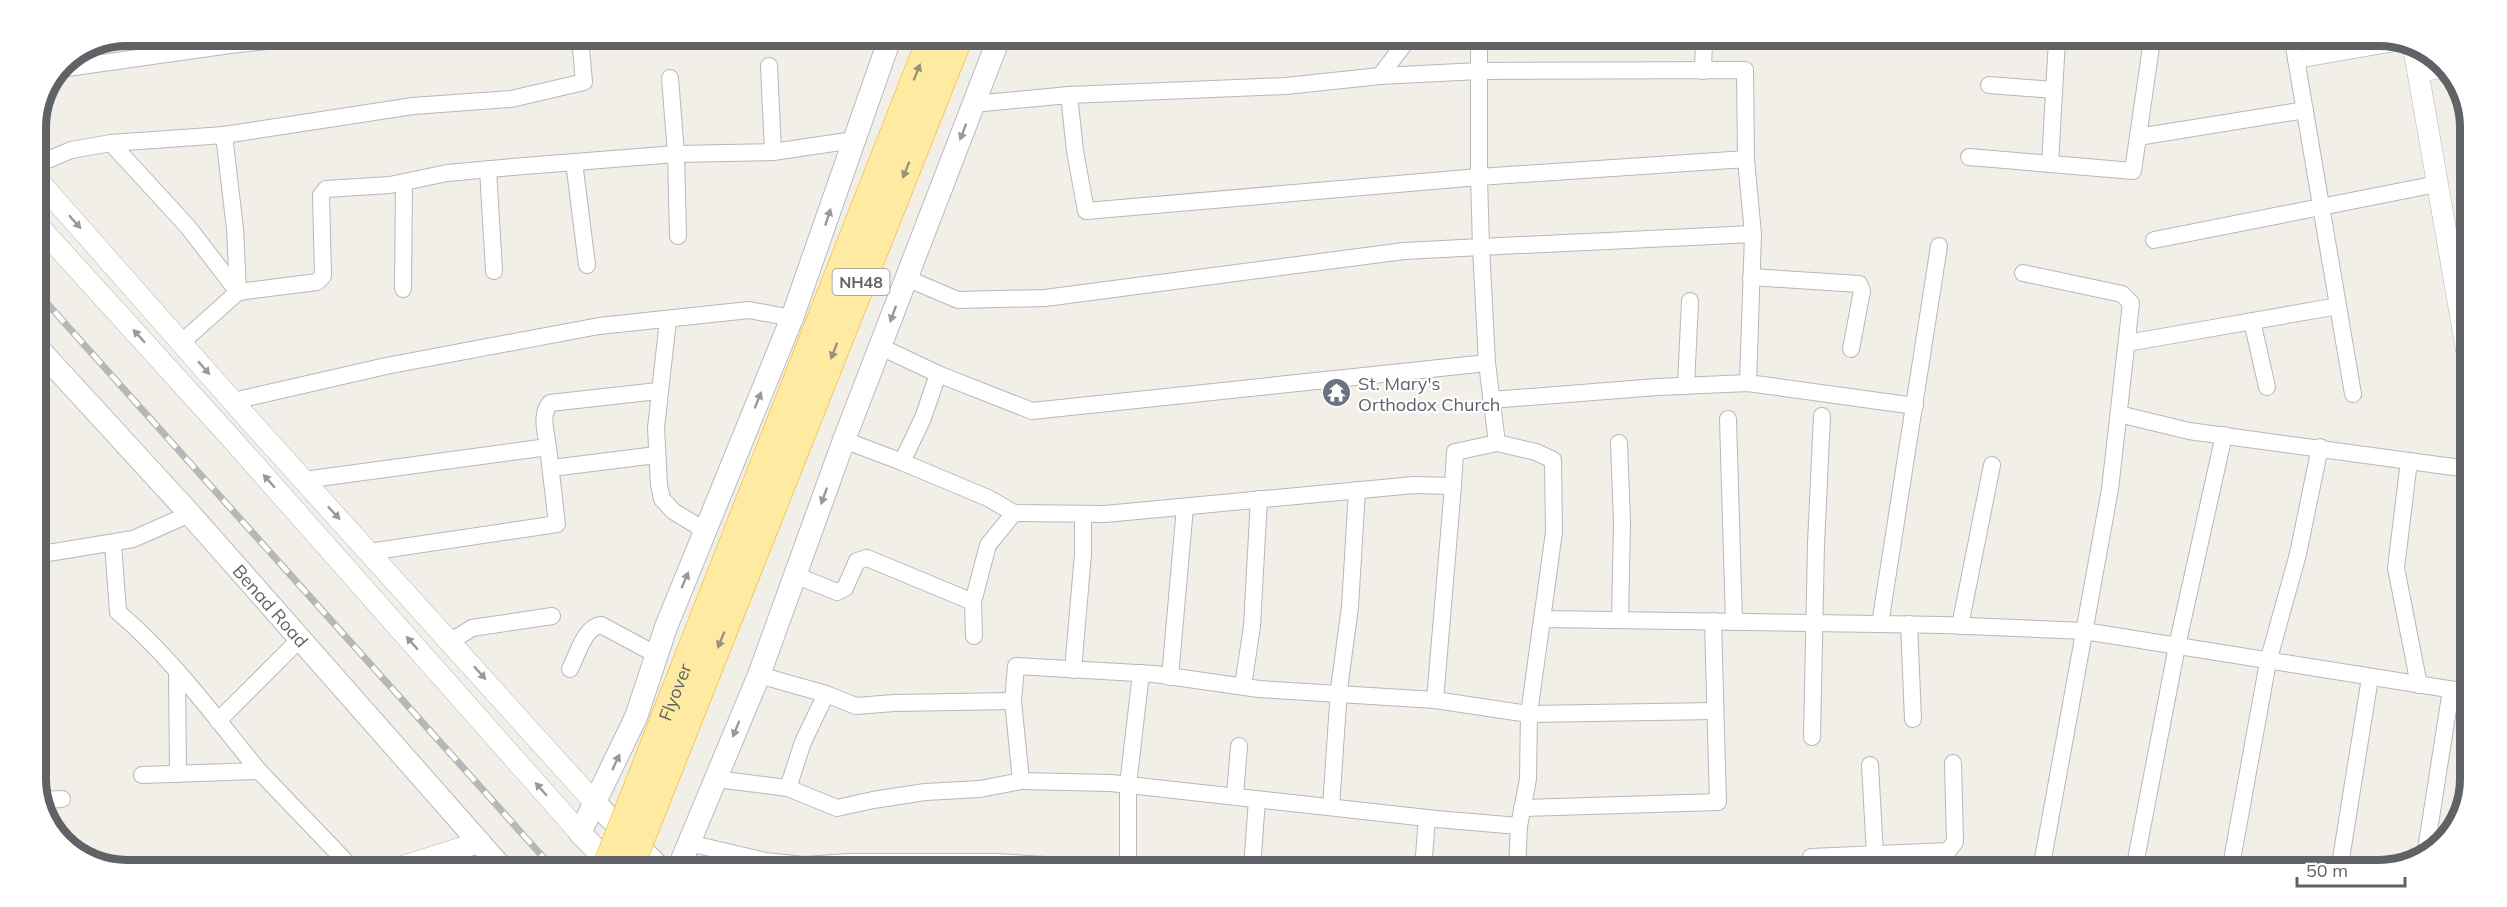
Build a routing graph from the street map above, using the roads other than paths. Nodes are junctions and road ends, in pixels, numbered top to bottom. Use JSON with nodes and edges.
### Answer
{"nodes":[{"id":1,"x":223,"y":46,"type":"edge"},
{"id":2,"x":581,"y":46,"type":"edge"},
{"id":3,"x":887,"y":46,"type":"edge"},
{"id":4,"x":928,"y":46,"type":"edge"},
{"id":5,"x":956,"y":46,"type":"edge"},
{"id":6,"x":996,"y":46,"type":"edge"},
{"id":7,"x":1403,"y":46,"type":"edge"},
{"id":8,"x":1479,"y":46,"type":"edge"},
{"id":9,"x":1704,"y":46,"type":"edge"},
{"id":10,"x":2057,"y":46,"type":"edge"},
{"id":11,"x":2151,"y":46,"type":"edge"},
{"id":12,"x":2294,"y":46,"type":"edge"},
{"id":13,"x":2376,"y":46,"type":"edge"},
{"id":14,"x":2415,"y":55,"type":"edge"},
{"id":15,"x":2296,"y":60,"type":"junction"},
{"id":16,"x":769,"y":66,"type":"dead end"},
{"id":17,"x":74,"y":67,"type":"edge"},
{"id":18,"x":2435,"y":68,"type":"edge"},
{"id":19,"x":1479,"y":71,"type":"junction"},
{"id":20,"x":1703,"y":71,"type":"junction"},
{"id":21,"x":2418,"y":71,"type":"junction"},
{"id":22,"x":1380,"y":76,"type":"junction"},
{"id":23,"x":670,"y":78,"type":"dead end"},
{"id":24,"x":1989,"y":85,"type":"dead end"},
{"id":25,"x":2054,"y":90,"type":"junction"},
{"id":26,"x":1069,"y":95,"type":"junction"},
{"id":27,"x":973,"y":104,"type":"junction"},
{"id":28,"x":2305,"y":110,"type":"junction"},
{"id":29,"x":224,"y":135,"type":"junction"},
{"id":30,"x":2138,"y":136,"type":"junction"},
{"id":31,"x":854,"y":140,"type":"junction"},
{"id":32,"x":111,"y":143,"type":"junction"},
{"id":33,"x":773,"y":152,"type":"junction"},
{"id":34,"x":676,"y":154,"type":"junction"},
{"id":35,"x":1969,"y":157,"type":"dead end"},
{"id":36,"x":1746,"y":159,"type":"junction"},
{"id":37,"x":46,"y":161,"type":"edge"},
{"id":38,"x":574,"y":162,"type":"junction"},
{"id":39,"x":2050,"y":164,"type":"junction"},
{"id":40,"x":488,"y":169,"type":"junction"},
{"id":41,"x":1479,"y":177,"type":"junction"},
{"id":42,"x":404,"y":183,"type":"junction"},
{"id":43,"x":2437,"y":184,"type":"junction"},
{"id":44,"x":46,"y":189,"type":"edge"},
{"id":45,"x":2321,"y":207,"type":"junction"},
{"id":46,"x":46,"y":234,"type":"edge"},
{"id":47,"x":1752,"y":234,"type":"junction"},
{"id":48,"x":678,"y":236,"type":"dead end"},
{"id":49,"x":2154,"y":240,"type":"dead end"},
{"id":50,"x":1939,"y":246,"type":"dead end"},
{"id":51,"x":1481,"y":247,"type":"junction"},
{"id":52,"x":587,"y":265,"type":"dead end"},
{"id":53,"x":494,"y":271,"type":"dead end"},
{"id":54,"x":2023,"y":273,"type":"dead end"},
{"id":55,"x":1751,"y":277,"type":"junction"},
{"id":56,"x":906,"y":278,"type":"junction"},
{"id":57,"x":403,"y":289,"type":"dead end"},
{"id":58,"x":238,"y":292,"type":"junction"},
{"id":59,"x":1690,"y":301,"type":"dead end"},
{"id":60,"x":2338,"y":306,"type":"junction"},
{"id":61,"x":2460,"y":313,"type":"edge"},
{"id":62,"x":792,"y":318,"type":"junction"},
{"id":63,"x":668,"y":320,"type":"junction"},
{"id":64,"x":2252,"y":321,"type":"junction"},
{"id":65,"x":182,"y":342,"type":"junction"},
{"id":66,"x":2127,"y":343,"type":"junction"},
{"id":67,"x":881,"y":347,"type":"junction"},
{"id":68,"x":1851,"y":349,"type":"dead end"},
{"id":69,"x":46,"y":357,"type":"edge"},
{"id":70,"x":1487,"y":363,"type":"junction"},
{"id":71,"x":938,"y":374,"type":"junction"},
{"id":72,"x":1748,"y":383,"type":"junction"},
{"id":73,"x":1686,"y":386,"type":"junction"},
{"id":74,"x":2267,"y":387,"type":"dead end"},
{"id":75,"x":658,"y":391,"type":"junction"},
{"id":76,"x":2353,"y":394,"type":"dead end"},
{"id":77,"x":1491,"y":400,"type":"junction"},
{"id":78,"x":233,"y":401,"type":"junction"},
{"id":79,"x":1915,"y":406,"type":"junction"},
{"id":80,"x":2119,"y":414,"type":"junction"},
{"id":81,"x":1822,"y":416,"type":"dead end"},
{"id":82,"x":1728,"y":419,"type":"dead end"},
{"id":83,"x":2224,"y":435,"type":"junction"},
{"id":84,"x":844,"y":441,"type":"junction"},
{"id":85,"x":1497,"y":443,"type":"junction"},
{"id":86,"x":1619,"y":443,"type":"dead end"},
{"id":87,"x":548,"y":447,"type":"junction"},
{"id":88,"x":2320,"y":447,"type":"junction"},
{"id":89,"x":656,"y":455,"type":"junction"},
{"id":90,"x":2409,"y":461,"type":"junction"},
{"id":91,"x":902,"y":462,"type":"junction"},
{"id":92,"x":1992,"y":465,"type":"dead end"},
{"id":93,"x":2460,"y":467,"type":"edge"},
{"id":94,"x":552,"y":468,"type":"junction"},
{"id":95,"x":304,"y":480,"type":"junction"},
{"id":96,"x":1453,"y":486,"type":"junction"},
{"id":97,"x":1357,"y":490,"type":"junction"},
{"id":98,"x":1259,"y":499,"type":"junction"},
{"id":99,"x":1185,"y":507,"type":"junction"},
{"id":100,"x":1014,"y":513,"type":"junction"},
{"id":101,"x":190,"y":514,"type":"junction"},
{"id":102,"x":1083,"y":514,"type":"junction"},
{"id":103,"x":754,"y":522,"type":"junction"},
{"id":104,"x":704,"y":530,"type":"junction"},
{"id":105,"x":113,"y":543,"type":"junction"},
{"id":106,"x":369,"y":552,"type":"junction"},
{"id":107,"x":47,"y":553,"type":"edge"},
{"id":108,"x":795,"y":575,"type":"junction"},
{"id":109,"x":973,"y":602,"type":"junction"},
{"id":110,"x":552,"y":616,"type":"dead end"},
{"id":111,"x":1542,"y":619,"type":"junction"},
{"id":112,"x":1620,"y":620,"type":"junction"},
{"id":113,"x":1713,"y":621,"type":"junction"},
{"id":114,"x":1734,"y":622,"type":"junction"},
{"id":115,"x":1814,"y":623,"type":"junction"},
{"id":116,"x":1880,"y":624,"type":"junction"},
{"id":117,"x":1909,"y":624,"type":"junction"},
{"id":118,"x":1960,"y":626,"type":"junction"},
{"id":119,"x":2084,"y":631,"type":"junction"},
{"id":120,"x":974,"y":636,"type":"dead end"},
{"id":121,"x":300,"y":639,"type":"junction"},
{"id":122,"x":451,"y":641,"type":"junction"},
{"id":123,"x":2176,"y":646,"type":"junction"},
{"id":124,"x":657,"y":655,"type":"junction"},
{"id":125,"x":2268,"y":662,"type":"junction"},
{"id":126,"x":570,"y":669,"type":"dead end"},
{"id":127,"x":1073,"y":670,"type":"junction"},
{"id":128,"x":177,"y":671,"type":"junction"},
{"id":129,"x":1141,"y":674,"type":"junction"},
{"id":130,"x":759,"y":675,"type":"junction"},
{"id":131,"x":1170,"y":677,"type":"junction"},
{"id":132,"x":2370,"y":678,"type":"junction"},
{"id":133,"x":2419,"y":685,"type":"junction"},
{"id":134,"x":1243,"y":686,"type":"junction"},
{"id":135,"x":2459,"y":691,"type":"edge"},
{"id":136,"x":826,"y":694,"type":"junction"},
{"id":137,"x":1339,"y":694,"type":"junction"},
{"id":138,"x":1014,"y":700,"type":"junction"},
{"id":139,"x":1435,"y":700,"type":"junction"},
{"id":140,"x":1715,"y":711,"type":"junction"},
{"id":141,"x":1529,"y":714,"type":"junction"},
{"id":142,"x":1913,"y":719,"type":"dead end"},
{"id":143,"x":218,"y":721,"type":"junction"},
{"id":144,"x":1812,"y":737,"type":"dead end"},
{"id":145,"x":1239,"y":746,"type":"dead end"},
{"id":146,"x":1953,"y":763,"type":"dead end"},
{"id":147,"x":1870,"y":765,"type":"dead end"},
{"id":148,"x":259,"y":771,"type":"junction"},
{"id":149,"x":178,"y":774,"type":"junction"},
{"id":150,"x":142,"y":775,"type":"dead end"},
{"id":151,"x":716,"y":779,"type":"junction"},
{"id":152,"x":1021,"y":781,"type":"junction"},
{"id":153,"x":1128,"y":785,"type":"junction"},
{"id":154,"x":788,"y":788,"type":"junction"},
{"id":155,"x":1235,"y":796,"type":"junction"},
{"id":156,"x":62,"y":799,"type":"dead end"},
{"id":157,"x":1257,"y":799,"type":"junction"},
{"id":158,"x":49,"y":800,"type":"edge"},
{"id":159,"x":596,"y":804,"type":"junction"},
{"id":160,"x":1331,"y":807,"type":"junction"},
{"id":161,"x":1522,"y":808,"type":"junction"},
{"id":162,"x":1427,"y":818,"type":"junction"},
{"id":163,"x":1519,"y":826,"type":"junction"},
{"id":164,"x":580,"y":833,"type":"junction"},
{"id":165,"x":480,"y":842,"type":"junction"},
{"id":166,"x":688,"y":843,"type":"junction"},
{"id":167,"x":2427,"y":844,"type":"edge"},
{"id":168,"x":1811,"y":857,"type":"dead end"},
{"id":169,"x":344,"y":860,"type":"edge"},
{"id":170,"x":423,"y":860,"type":"edge"},
{"id":171,"x":493,"y":860,"type":"edge"},
{"id":172,"x":606,"y":860,"type":"edge"},
{"id":173,"x":609,"y":860,"type":"edge"},
{"id":174,"x":633,"y":860,"type":"edge"},
{"id":175,"x":652,"y":860,"type":"edge"},
{"id":176,"x":682,"y":860,"type":"edge"},
{"id":177,"x":761,"y":860,"type":"edge"},
{"id":178,"x":1128,"y":860,"type":"edge"},
{"id":179,"x":1253,"y":860,"type":"edge"},
{"id":180,"x":1424,"y":860,"type":"edge"},
{"id":181,"x":1517,"y":860,"type":"edge"},
{"id":182,"x":1869,"y":860,"type":"edge"},
{"id":183,"x":2043,"y":860,"type":"edge"},
{"id":184,"x":2136,"y":860,"type":"edge"},
{"id":185,"x":2232,"y":860,"type":"edge"},
{"id":186,"x":2341,"y":860,"type":"edge"}],
"edges":[{"from":1,"to":17,"type":"street"},
{"from":2,"to":29,"type":"street"},
{"from":3,"to":31,"type":"main road"},
{"from":103,"to":4,"type":"highway","number":"NH48","one_way":true},
{"from":5,"to":103,"type":"highway","number":"NH48","one_way":true},
{"from":6,"to":27,"type":"main road"},
{"from":7,"to":22,"type":"street"},
{"from":8,"to":19,"type":"street"},
{"from":9,"to":20,"type":"street"},
{"from":10,"to":25,"type":"street"},
{"from":11,"to":30,"type":"street"},
{"from":12,"to":15,"type":"street"},
{"from":13,"to":15,"type":"street"},
{"from":14,"to":21,"type":"street"},
{"from":15,"to":28,"type":"street"},
{"from":16,"to":33,"type":"street"},
{"from":18,"to":21,"type":"street"},
{"from":19,"to":20,"type":"street"},
{"from":19,"to":22,"type":"street"},
{"from":19,"to":41,"type":"street"},
{"from":20,"to":36,"type":"street"},
{"from":21,"to":43,"type":"street"},
{"from":22,"to":26,"type":"street"},
{"from":23,"to":34,"type":"street"},
{"from":24,"to":25,"type":"street"},
{"from":25,"to":39,"type":"street"},
{"from":26,"to":27,"type":"street"},
{"from":26,"to":41,"type":"street"},
{"from":27,"to":56,"type":"main road","one_way":true},
{"from":28,"to":30,"type":"street"},
{"from":28,"to":45,"type":"street"},
{"from":29,"to":32,"type":"street"},
{"from":29,"to":58,"type":"street"},
{"from":30,"to":39,"type":"street"},
{"from":31,"to":33,"type":"street"},
{"from":62,"to":31,"type":"main road","one_way":true},
{"from":32,"to":37,"type":"street"},
{"from":32,"to":58,"type":"street"},
{"from":33,"to":34,"type":"street"},
{"from":34,"to":38,"type":"street"},
{"from":34,"to":48,"type":"street"},
{"from":35,"to":39,"type":"street"},
{"from":36,"to":41,"type":"street"},
{"from":36,"to":47,"type":"street"},
{"from":38,"to":40,"type":"street"},
{"from":38,"to":52,"type":"street"},
{"from":40,"to":42,"type":"street"},
{"from":40,"to":53,"type":"street"},
{"from":41,"to":51,"type":"street"},
{"from":42,"to":57,"type":"street"},
{"from":42,"to":58,"type":"street"},
{"from":43,"to":45,"type":"street"},
{"from":43,"to":61,"type":"street"},
{"from":44,"to":65,"type":"street","one_way":true},
{"from":45,"to":49,"type":"street"},
{"from":45,"to":60,"type":"street"},
{"from":164,"to":46,"type":"street","one_way":true},
{"from":47,"to":51,"type":"street"},
{"from":47,"to":55,"type":"street"},
{"from":50,"to":79,"type":"street"},
{"from":51,"to":56,"type":"street"},
{"from":51,"to":70,"type":"street"},
{"from":54,"to":66,"type":"street"},
{"from":55,"to":68,"type":"street"},
{"from":55,"to":72,"type":"street"},
{"from":56,"to":67,"type":"main road","one_way":true},
{"from":58,"to":65,"type":"street"},
{"from":59,"to":73,"type":"street"},
{"from":60,"to":64,"type":"street"},
{"from":60,"to":76,"type":"street"},
{"from":62,"to":63,"type":"street"},
{"from":104,"to":62,"type":"main road","one_way":true},
{"from":63,"to":75,"type":"street"},
{"from":63,"to":78,"type":"street"},
{"from":64,"to":66,"type":"street"},
{"from":64,"to":74,"type":"street"},
{"from":65,"to":78,"type":"street","one_way":true},
{"from":66,"to":80,"type":"street"},
{"from":67,"to":71,"type":"street"},
{"from":67,"to":84,"type":"main road"},
{"from":69,"to":101,"type":"main road","name":"Benad Road"},
{"from":70,"to":71,"type":"street"},
{"from":70,"to":77,"type":"street"},
{"from":71,"to":91,"type":"street"},
{"from":72,"to":73,"type":"street"},
{"from":72,"to":79,"type":"street"},
{"from":73,"to":77,"type":"street"},
{"from":75,"to":87,"type":"street"},
{"from":75,"to":89,"type":"street"},
{"from":77,"to":85,"type":"street"},
{"from":78,"to":95,"type":"street"},
{"from":79,"to":116,"type":"street"},
{"from":80,"to":83,"type":"street"},
{"from":80,"to":119,"type":"street"},
{"from":81,"to":115,"type":"street"},
{"from":82,"to":114,"type":"street"},
{"from":83,"to":88,"type":"street"},
{"from":83,"to":123,"type":"street"},
{"from":84,"to":91,"type":"street"},
{"from":84,"to":108,"type":"main road","one_way":true},
{"from":85,"to":96,"type":"street"},
{"from":85,"to":111,"type":"street"},
{"from":86,"to":112,"type":"street"},
{"from":87,"to":94,"type":"street"},
{"from":87,"to":95,"type":"street"},
{"from":88,"to":90,"type":"street"},
{"from":88,"to":125,"type":"street"},
{"from":89,"to":94,"type":"street"},
{"from":89,"to":104,"type":"street"},
{"from":90,"to":93,"type":"street"},
{"from":90,"to":133,"type":"street"},
{"from":91,"to":100,"type":"street"},
{"from":92,"to":118,"type":"street"},
{"from":94,"to":106,"type":"street"},
{"from":95,"to":106,"type":"street","one_way":true},
{"from":96,"to":97,"type":"street"},
{"from":96,"to":139,"type":"street"},
{"from":97,"to":98,"type":"street"},
{"from":97,"to":137,"type":"street"},
{"from":98,"to":99,"type":"street"},
{"from":98,"to":134,"type":"street"},
{"from":99,"to":102,"type":"street"},
{"from":99,"to":131,"type":"street"},
{"from":100,"to":102,"type":"street"},
{"from":100,"to":109,"type":"street"},
{"from":101,"to":105,"type":"street"},
{"from":101,"to":121,"type":"main road","name":"Benad Road"},
{"from":102,"to":127,"type":"street"},
{"from":103,"to":173,"type":"highway","name":"Flyover","number":"NH48","bridge":true},
{"from":103,"to":174,"type":"highway","name":"Flyover","number":"NH48","one_way":true,"bridge":true},
{"from":124,"to":104,"type":"main road","one_way":true},
{"from":105,"to":107,"type":"street"},
{"from":105,"to":128,"type":"street"},
{"from":106,"to":122,"type":"street"},
{"from":108,"to":109,"type":"street"},
{"from":108,"to":130,"type":"main road"},
{"from":109,"to":120,"type":"street"},
{"from":110,"to":122,"type":"street"},
{"from":111,"to":112,"type":"street"},
{"from":111,"to":141,"type":"street"},
{"from":112,"to":113,"type":"street"},
{"from":113,"to":114,"type":"street"},
{"from":113,"to":140,"type":"street"},
{"from":114,"to":115,"type":"street"},
{"from":115,"to":116,"type":"street"},
{"from":115,"to":144,"type":"street"},
{"from":116,"to":117,"type":"street"},
{"from":117,"to":118,"type":"street"},
{"from":117,"to":142,"type":"street"},
{"from":118,"to":119,"type":"street"},
{"from":119,"to":123,"type":"street"},
{"from":119,"to":183,"type":"street"},
{"from":121,"to":143,"type":"street"},
{"from":121,"to":165,"type":"main road","name":"Benad Road"},
{"from":122,"to":159,"type":"street","one_way":true},
{"from":123,"to":125,"type":"street"},
{"from":123,"to":184,"type":"street"},
{"from":124,"to":126,"type":"street"},
{"from":159,"to":124,"type":"main road","one_way":true},
{"from":125,"to":132,"type":"street"},
{"from":125,"to":185,"type":"street"},
{"from":127,"to":129,"type":"street"},
{"from":127,"to":138,"type":"street"},
{"from":128,"to":143,"type":"street"},
{"from":128,"to":149,"type":"street"},
{"from":129,"to":131,"type":"street"},
{"from":129,"to":153,"type":"street"},
{"from":130,"to":136,"type":"street"},
{"from":130,"to":151,"type":"main road","one_way":true},
{"from":131,"to":134,"type":"street"},
{"from":132,"to":133,"type":"street"},
{"from":132,"to":186,"type":"street"},
{"from":133,"to":135,"type":"street"},
{"from":134,"to":137,"type":"street"},
{"from":135,"to":167,"type":"street"},
{"from":136,"to":138,"type":"street"},
{"from":136,"to":154,"type":"street"},
{"from":137,"to":139,"type":"street"},
{"from":137,"to":160,"type":"street"},
{"from":138,"to":152,"type":"street"},
{"from":139,"to":141,"type":"street"},
{"from":140,"to":141,"type":"street"},
{"from":140,"to":161,"type":"street"},
{"from":141,"to":161,"type":"street"},
{"from":143,"to":148,"type":"street"},
{"from":145,"to":155,"type":"street"},
{"from":146,"to":182,"type":"street"},
{"from":147,"to":182,"type":"street"},
{"from":148,"to":149,"type":"street"},
{"from":148,"to":169,"type":"street"},
{"from":149,"to":150,"type":"street"},
{"from":151,"to":154,"type":"street"},
{"from":151,"to":166,"type":"main road"},
{"from":152,"to":153,"type":"street"},
{"from":152,"to":154,"type":"street"},
{"from":153,"to":155,"type":"street"},
{"from":153,"to":178,"type":"street"},
{"from":155,"to":157,"type":"street"},
{"from":156,"to":158,"type":"street"},
{"from":157,"to":160,"type":"street"},
{"from":157,"to":179,"type":"street"},
{"from":159,"to":164,"type":"main road"},
{"from":159,"to":175,"type":"main road"},
{"from":160,"to":162,"type":"street"},
{"from":161,"to":163,"type":"street"},
{"from":162,"to":163,"type":"street"},
{"from":162,"to":180,"type":"street"},
{"from":163,"to":181,"type":"street"},
{"from":164,"to":172,"type":"main road"},
{"from":165,"to":170,"type":"street"},
{"from":165,"to":171,"type":"main road","name":"Benad Road"},
{"from":166,"to":176,"type":"main road"},
{"from":166,"to":177,"type":"street"},
{"from":168,"to":182,"type":"street"}]}
